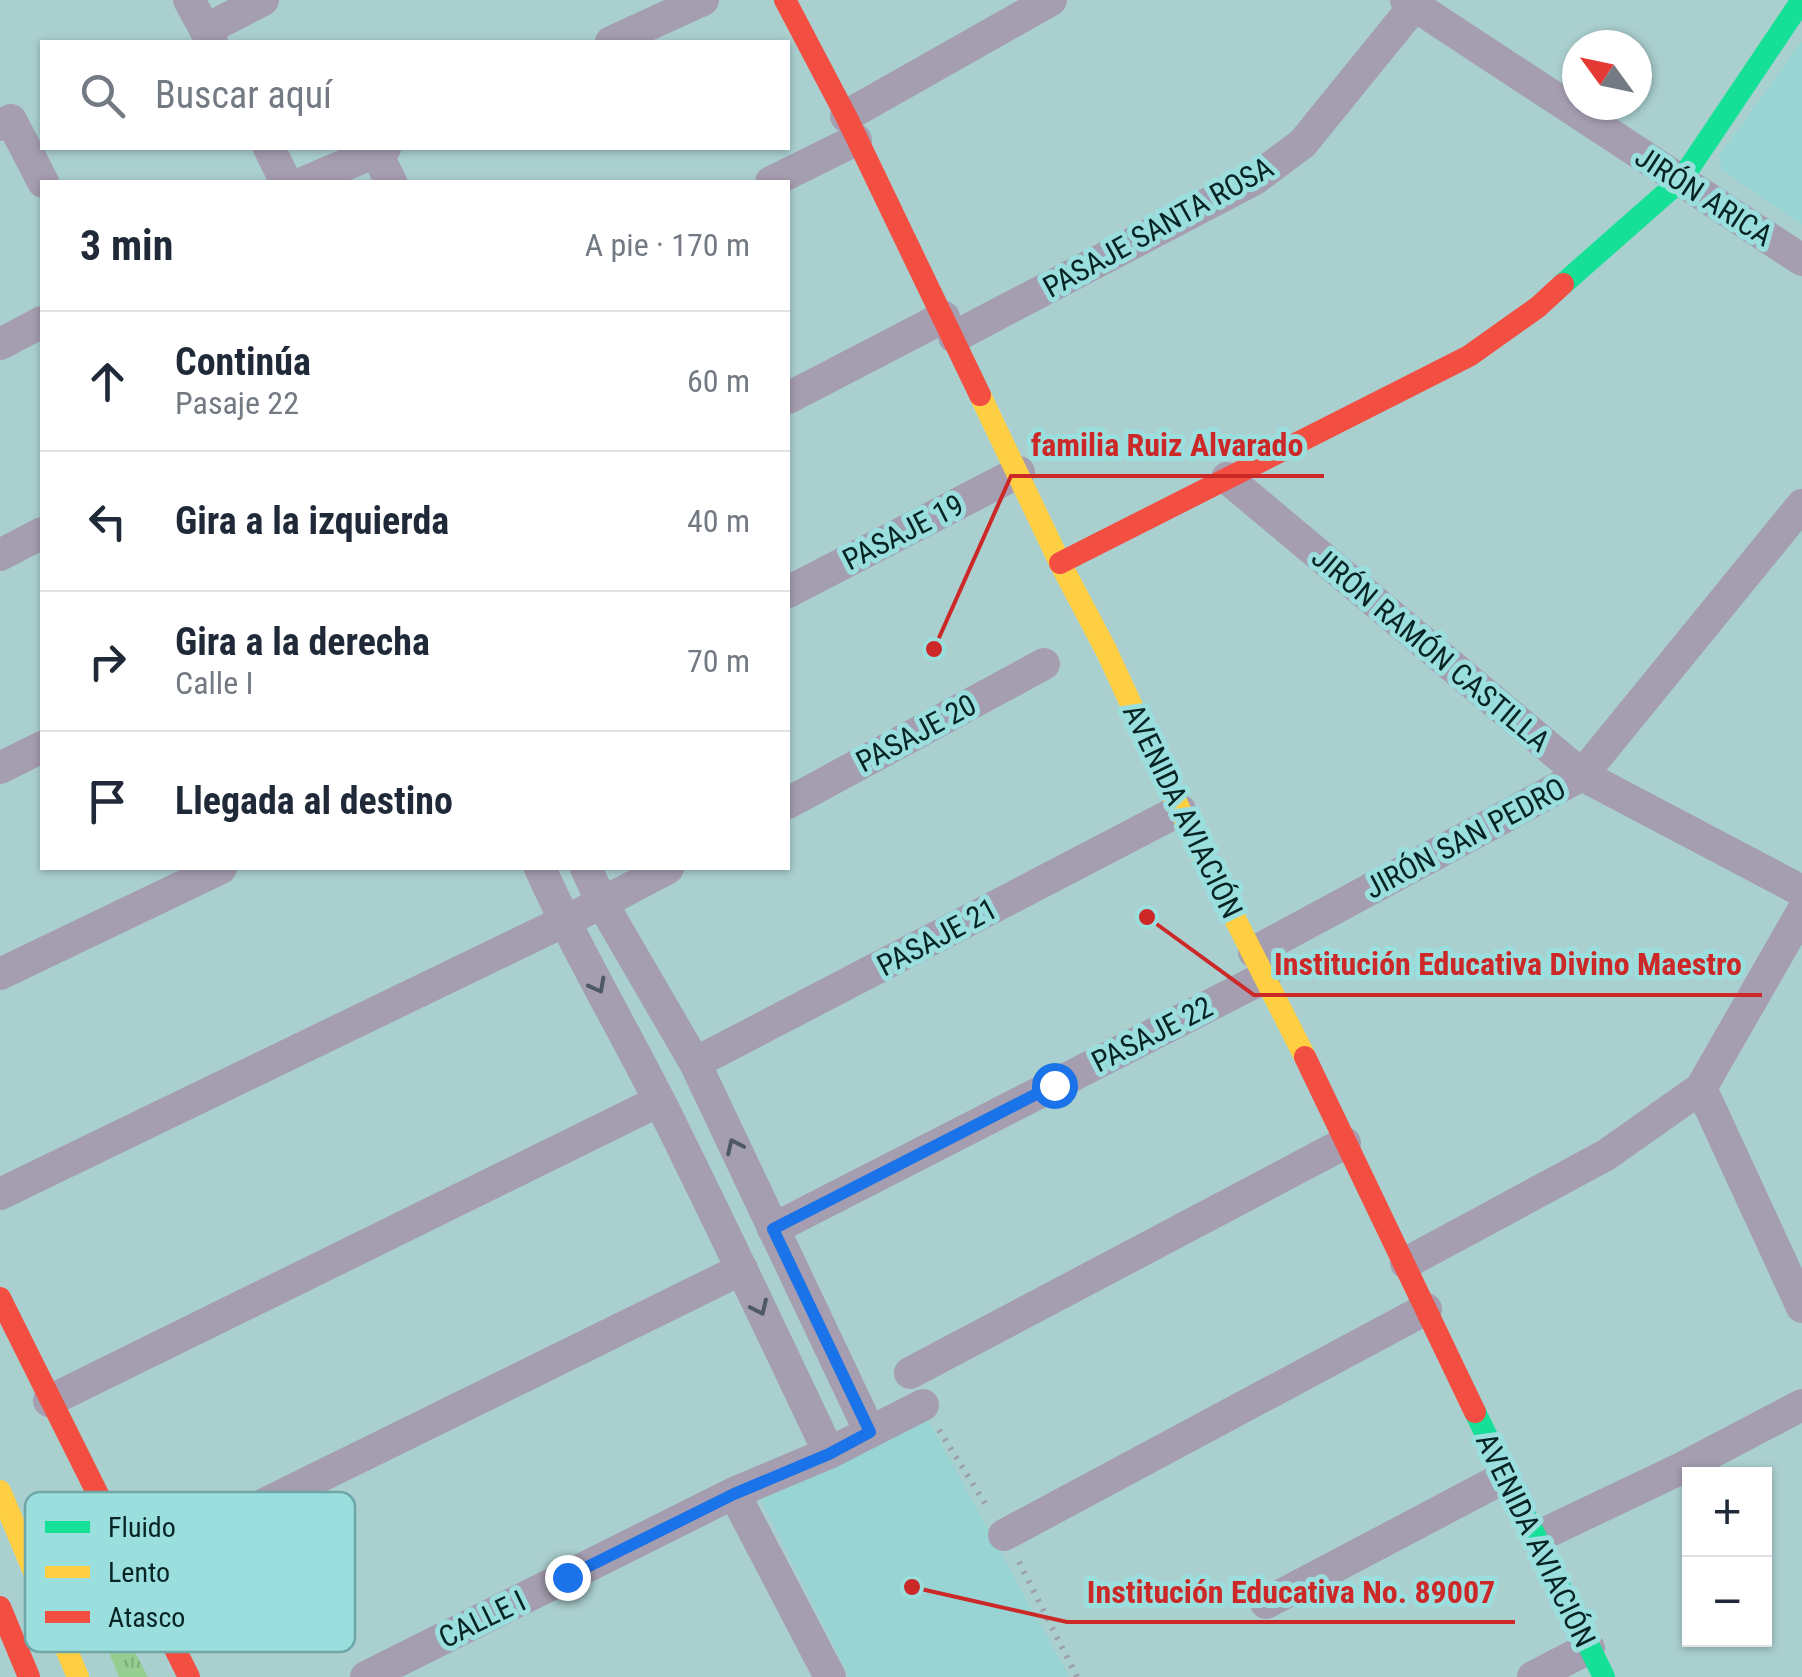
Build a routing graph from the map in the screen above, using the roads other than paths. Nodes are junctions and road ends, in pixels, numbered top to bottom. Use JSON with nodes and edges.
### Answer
{"nodes":[{"id":1,"x":188,"y":0,"type":"edge"},
{"id":2,"x":264,"y":0,"type":"edge"},
{"id":3,"x":702,"y":0,"type":"edge"},
{"id":4,"x":785,"y":0,"type":"edge"},
{"id":5,"x":1051,"y":0,"type":"edge"},
{"id":6,"x":1802,"y":0,"type":"edge"},
{"id":7,"x":1413,"y":2,"type":"edge"},
{"id":8,"x":209,"y":36,"type":"edge"},
{"id":9,"x":615,"y":40,"type":"edge"},
{"id":10,"x":0,"y":125,"type":"edge"},
{"id":11,"x":851,"y":128,"type":"junction"},
{"id":12,"x":270,"y":150,"type":"edge"},
{"id":13,"x":380,"y":150,"type":"edge"},
{"id":14,"x":42,"y":180,"type":"edge"},
{"id":15,"x":285,"y":180,"type":"edge"},
{"id":16,"x":310,"y":180,"type":"edge"},
{"id":17,"x":390,"y":180,"type":"edge"},
{"id":18,"x":774,"y":180,"type":"edge"},
{"id":19,"x":1680,"y":180,"type":"junction"},
{"id":20,"x":1802,"y":260,"type":"edge"},
{"id":21,"x":40,"y":323,"type":"edge"},
{"id":22,"x":949,"y":327,"type":"junction"},
{"id":23,"x":0,"y":344,"type":"edge"},
{"id":24,"x":790,"y":397,"type":"edge"},
{"id":25,"x":1019,"y":472,"type":"junction"},
{"id":26,"x":1227,"y":478,"type":"junction"},
{"id":27,"x":1802,"y":505,"type":"edge"},
{"id":28,"x":40,"y":535,"type":"edge"},
{"id":29,"x":0,"y":555,"type":"edge"},
{"id":30,"x":1060,"y":562,"type":"junction"},
{"id":31,"x":790,"y":591,"type":"edge"},
{"id":32,"x":1044,"y":664,"type":"dead end"},
{"id":33,"x":40,"y":748,"type":"edge"},
{"id":34,"x":0,"y":768,"type":"edge"},
{"id":35,"x":1582,"y":775,"type":"junction"},
{"id":36,"x":790,"y":802,"type":"edge"},
{"id":37,"x":1180,"y":810,"type":"junction"},
{"id":38,"x":217,"y":870,"type":"edge"},
{"id":39,"x":541,"y":870,"type":"edge"},
{"id":40,"x":587,"y":870,"type":"edge"},
{"id":41,"x":664,"y":870,"type":"edge"},
{"id":42,"x":1802,"y":892,"type":"edge"},
{"id":43,"x":602,"y":903,"type":"junction"},
{"id":44,"x":1802,"y":912,"type":"edge"},
{"id":45,"x":564,"y":922,"type":"junction"},
{"id":46,"x":1259,"y":965,"type":"junction"},
{"id":47,"x":0,"y":974,"type":"edge"},
{"id":48,"x":695,"y":1063,"type":"junction"},
{"id":49,"x":1701,"y":1088,"type":"junction"},
{"id":50,"x":659,"y":1100,"type":"junction"},
{"id":51,"x":1345,"y":1143,"type":"junction"},
{"id":52,"x":0,"y":1194,"type":"edge"},
{"id":53,"x":773,"y":1229,"type":"junction"},
{"id":54,"x":1406,"y":1263,"type":"junction"},
{"id":55,"x":742,"y":1269,"type":"junction"},
{"id":56,"x":0,"y":1298,"type":"edge"},
{"id":57,"x":1802,"y":1307,"type":"edge"},
{"id":58,"x":1426,"y":1309,"type":"junction"},
{"id":59,"x":910,"y":1374,"type":"dead end"},
{"id":60,"x":48,"y":1401,"type":"junction"},
{"id":61,"x":923,"y":1405,"type":"dead end"},
{"id":62,"x":1802,"y":1405,"type":"edge"},
{"id":63,"x":870,"y":1432,"type":"junction"},
{"id":64,"x":829,"y":1454,"type":"junction"},
{"id":65,"x":1505,"y":1477,"type":"junction"},
{"id":66,"x":0,"y":1490,"type":"edge"},
{"id":67,"x":95,"y":1492,"type":"edge"},
{"id":68,"x":289,"y":1492,"type":"edge"},
{"id":69,"x":734,"y":1494,"type":"junction"},
{"id":70,"x":1004,"y":1535,"type":"dead end"},
{"id":71,"x":1536,"y":1537,"type":"junction"},
{"id":72,"x":25,"y":1550,"type":"edge"},
{"id":73,"x":1266,"y":1604,"type":"dead end"},
{"id":74,"x":0,"y":1607,"type":"edge"},
{"id":75,"x":68,"y":1652,"type":"edge"},
{"id":76,"x":176,"y":1652,"type":"edge"},
{"id":77,"x":1586,"y":1662,"type":"edge"},
{"id":78,"x":826,"y":1676,"type":"edge"},
{"id":79,"x":29,"y":1677,"type":"edge"},
{"id":80,"x":78,"y":1677,"type":"edge"},
{"id":81,"x":189,"y":1677,"type":"edge"},
{"id":82,"x":366,"y":1677,"type":"edge"},
{"id":83,"x":1533,"y":1677,"type":"edge"}],
"edges":[{"from":1,"to":8,"type":"street"},
{"from":2,"to":8,"type":"street"},
{"from":3,"to":9,"type":"street"},
{"from":4,"to":11,"type":"street","name":"AVENIDA AVIACIÓN"},
{"from":5,"to":11,"type":"street"},
{"from":6,"to":19,"type":"street"},
{"from":7,"to":19,"type":"street","name":"JIRÓN ARICA"},
{"from":7,"to":22,"type":"street","name":"PASAJE SANTA ROSA"},
{"from":10,"to":14,"type":"street"},
{"from":11,"to":18,"type":"street"},
{"from":11,"to":22,"type":"street","name":"AVENIDA AVIACIÓN"},
{"from":12,"to":15,"type":"street"},
{"from":13,"to":16,"type":"street"},
{"from":13,"to":17,"type":"street"},
{"from":19,"to":20,"type":"street","name":"JIRÓN ARICA"},
{"from":19,"to":26,"type":"street"},
{"from":21,"to":23,"type":"street"},
{"from":22,"to":24,"type":"street","name":"PASAJE SANTA ROSA"},
{"from":22,"to":25,"type":"street","name":"AVENIDA AVIACIÓN"},
{"from":25,"to":30,"type":"street","name":"AVENIDA AVIACIÓN"},
{"from":25,"to":31,"type":"street","name":"PASAJE 19"},
{"from":26,"to":30,"type":"street"},
{"from":26,"to":35,"type":"street","name":"JIRÓN RAMÓN CASTILLA"},
{"from":27,"to":35,"type":"street","name":"JIRÓN SAN PEDRO"},
{"from":28,"to":29,"type":"street"},
{"from":30,"to":37,"type":"street","name":"AVENIDA AVIACIÓN"},
{"from":32,"to":36,"type":"street","name":"PASAJE 20"},
{"from":33,"to":34,"type":"street"},
{"from":35,"to":42,"type":"street","name":"JIRÓN RAMÓN CASTILLA"},
{"from":35,"to":46,"type":"street","name":"JIRÓN SAN PEDRO"},
{"from":37,"to":46,"type":"street","name":"AVENIDA AVIACIÓN"},
{"from":37,"to":48,"type":"street","name":"PASAJE 21"},
{"from":38,"to":47,"type":"street"},
{"from":39,"to":45,"type":"street"},
{"from":40,"to":43,"type":"street"},
{"from":41,"to":43,"type":"street"},
{"from":43,"to":45,"type":"street"},
{"from":43,"to":48,"type":"street"},
{"from":44,"to":49,"type":"street"},
{"from":45,"to":50,"type":"street","one_way":true},
{"from":45,"to":52,"type":"street"},
{"from":46,"to":51,"type":"street","name":"AVENIDA AVIACIÓN"},
{"from":46,"to":53,"type":"street","name":"PASAJE 22"},
{"from":53,"to":48,"type":"street","one_way":true},
{"from":49,"to":54,"type":"street"},
{"from":49,"to":57,"type":"street"},
{"from":50,"to":55,"type":"street"},
{"from":50,"to":60,"type":"street"},
{"from":51,"to":54,"type":"street","name":"AVENIDA AVIACIÓN"},
{"from":51,"to":59,"type":"street"},
{"from":53,"to":63,"type":"street"},
{"from":54,"to":58,"type":"street","name":"AVENIDA AVIACIÓN"},
{"from":55,"to":64,"type":"street","one_way":true},
{"from":55,"to":68,"type":"street"},
{"from":56,"to":60,"type":"street"},
{"from":58,"to":65,"type":"street","name":"AVENIDA AVIACIÓN"},
{"from":58,"to":70,"type":"street"},
{"from":60,"to":67,"type":"street"},
{"from":61,"to":63,"type":"street","name":"CALLE I"},
{"from":62,"to":71,"type":"street"},
{"from":63,"to":64,"type":"street","name":"CALLE I"},
{"from":64,"to":69,"type":"street","name":"CALLE I"},
{"from":65,"to":71,"type":"street","name":"AVENIDA AVIACIÓN"},
{"from":65,"to":73,"type":"street"},
{"from":66,"to":72,"type":"street"},
{"from":69,"to":78,"type":"street"},
{"from":69,"to":82,"type":"street","name":"CALLE I"},
{"from":71,"to":77,"type":"street","name":"AVENIDA AVIACIÓN"},
{"from":74,"to":79,"type":"street"},
{"from":75,"to":80,"type":"street"},
{"from":76,"to":81,"type":"street"},
{"from":77,"to":83,"type":"street"}]}
